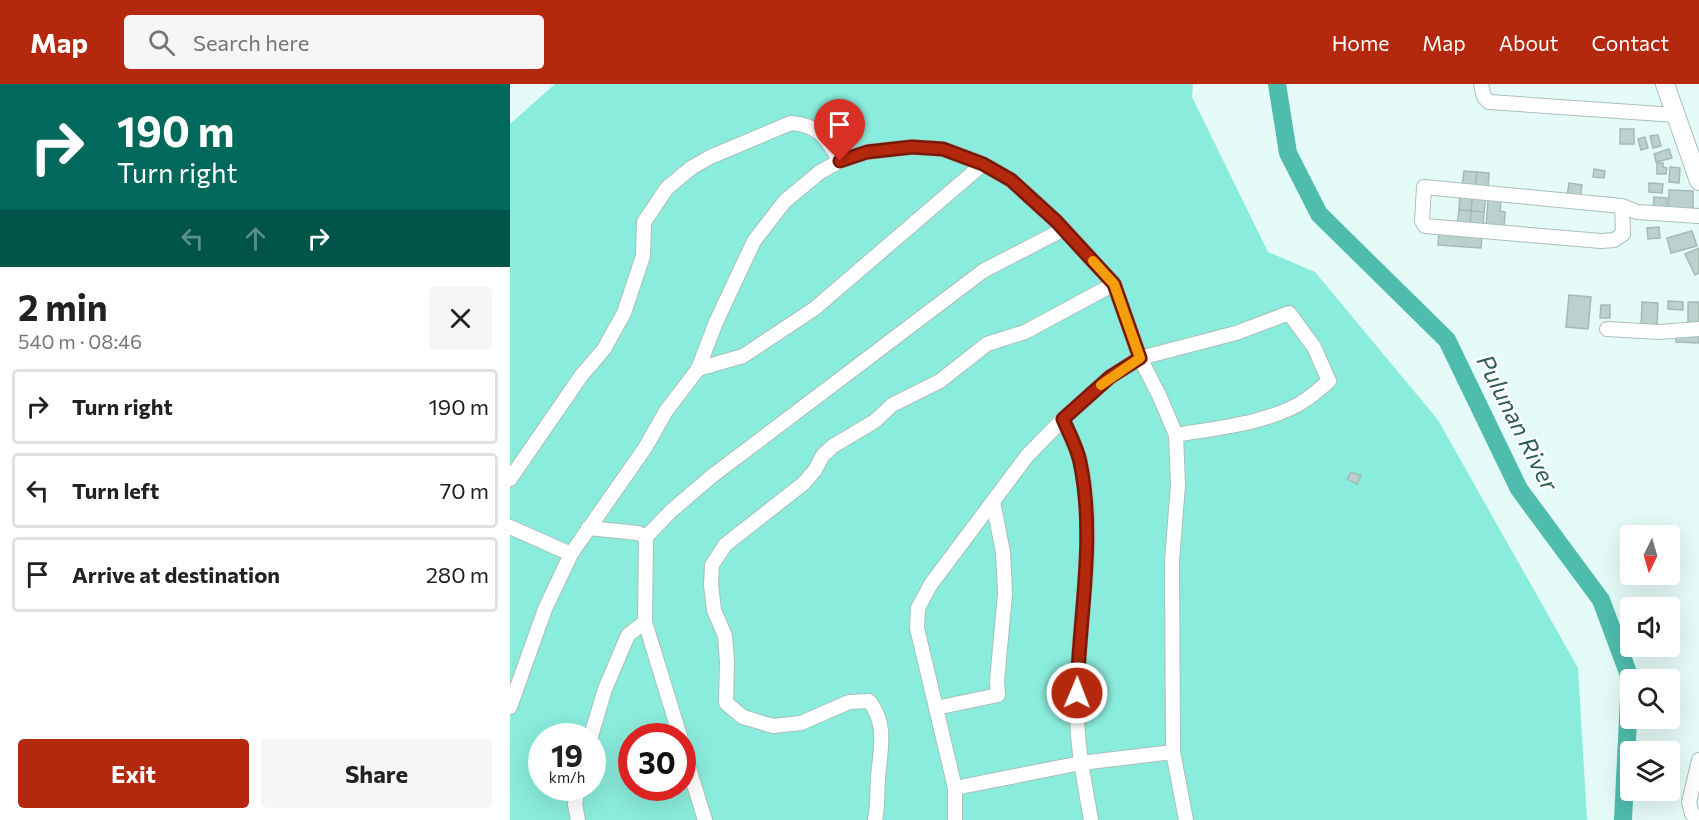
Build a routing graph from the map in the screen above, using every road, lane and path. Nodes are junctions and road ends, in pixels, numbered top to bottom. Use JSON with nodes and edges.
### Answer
{"nodes":[{"id":1,"x":1480,"y":84,"type":"edge"},
{"id":2,"x":1665,"y":84,"type":"edge"},
{"id":3,"x":1675,"y":115,"type":"junction"},
{"id":4,"x":840,"y":161,"type":"junction"},
{"id":5,"x":983,"y":164,"type":"junction"},
{"id":6,"x":1699,"y":181,"type":"edge"},
{"id":7,"x":1622,"y":206,"type":"junction"},
{"id":8,"x":1699,"y":216,"type":"edge"},
{"id":9,"x":1064,"y":229,"type":"junction"},
{"id":10,"x":1114,"y":284,"type":"junction"},
{"id":11,"x":1607,"y":329,"type":"dead end"},
{"id":12,"x":1699,"y":329,"type":"edge"},
{"id":13,"x":1140,"y":358,"type":"junction"},
{"id":14,"x":698,"y":369,"type":"junction"},
{"id":15,"x":1063,"y":419,"type":"junction"},
{"id":16,"x":1176,"y":435,"type":"junction"},
{"id":17,"x":510,"y":479,"type":"edge"},
{"id":18,"x":993,"y":502,"type":"junction"},
{"id":19,"x":510,"y":527,"type":"edge"},
{"id":20,"x":588,"y":528,"type":"junction"},
{"id":21,"x":646,"y":537,"type":"junction"},
{"id":22,"x":571,"y":554,"type":"junction"},
{"id":23,"x":645,"y":622,"type":"junction"},
{"id":24,"x":510,"y":706,"type":"edge"},
{"id":25,"x":936,"y":708,"type":"junction"},
{"id":26,"x":595,"y":723,"type":"edge"},
{"id":27,"x":676,"y":723,"type":"edge"},
{"id":28,"x":1173,"y":753,"type":"junction"},
{"id":29,"x":1699,"y":760,"type":"edge"},
{"id":30,"x":1081,"y":763,"type":"junction"},
{"id":31,"x":955,"y":788,"type":"junction"},
{"id":32,"x":696,"y":791,"type":"edge"},
{"id":33,"x":576,"y":801,"type":"edge"},
{"id":34,"x":1699,"y":818,"type":"edge"},
{"id":35,"x":578,"y":820,"type":"edge"},
{"id":36,"x":705,"y":820,"type":"edge"},
{"id":37,"x":875,"y":820,"type":"edge"},
{"id":38,"x":955,"y":820,"type":"edge"},
{"id":39,"x":1091,"y":820,"type":"edge"},
{"id":40,"x":1186,"y":820,"type":"edge"}],
"edges":[{"from":1,"to":3,"type":"street"},
{"from":2,"to":3,"type":"main road"},
{"from":3,"to":6,"type":"main road"},
{"from":4,"to":5,"type":"street"},
{"from":4,"to":14,"type":"street"},
{"from":4,"to":17,"type":"street"},
{"from":5,"to":9,"type":"street"},
{"from":5,"to":14,"type":"street"},
{"from":7,"to":7,"type":"street"},
{"from":7,"to":8,"type":"street"},
{"from":9,"to":10,"type":"street"},
{"from":9,"to":21,"type":"street"},
{"from":10,"to":13,"type":"street"},
{"from":10,"to":37,"type":"street"},
{"from":11,"to":12,"type":"street"},
{"from":13,"to":15,"type":"street"},
{"from":13,"to":16,"type":"street"},
{"from":13,"to":16,"type":"street"},
{"from":14,"to":20,"type":"street"},
{"from":15,"to":18,"type":"street"},
{"from":15,"to":30,"type":"street"},
{"from":16,"to":28,"type":"street"},
{"from":18,"to":25,"type":"street"},
{"from":18,"to":25,"type":"street"},
{"from":19,"to":22,"type":"street"},
{"from":20,"to":21,"type":"street"},
{"from":20,"to":22,"type":"street"},
{"from":21,"to":23,"type":"street"},
{"from":22,"to":24,"type":"street"},
{"from":23,"to":26,"type":"street"},
{"from":23,"to":27,"type":"street"},
{"from":25,"to":31,"type":"street"},
{"from":28,"to":30,"type":"street"},
{"from":28,"to":40,"type":"street"},
{"from":29,"to":34,"type":"street"},
{"from":30,"to":31,"type":"street"},
{"from":30,"to":39,"type":"street"},
{"from":31,"to":38,"type":"street"},
{"from":32,"to":36,"type":"street"},
{"from":33,"to":35,"type":"street"}]}
